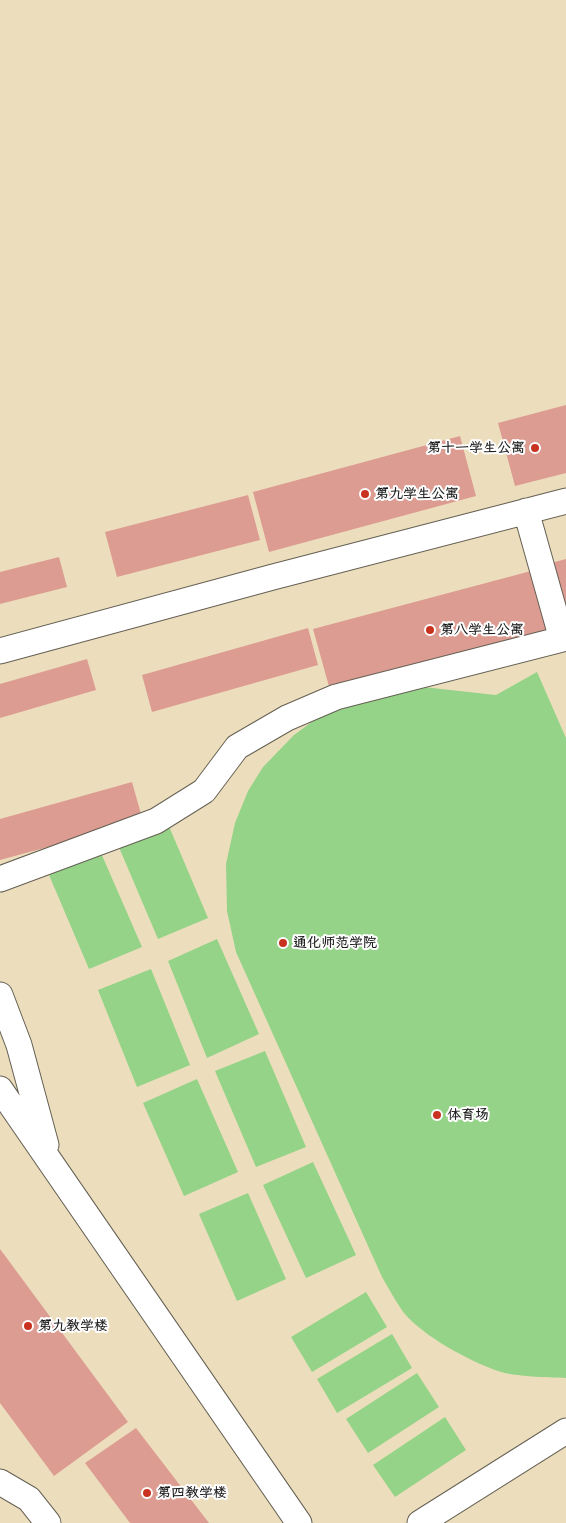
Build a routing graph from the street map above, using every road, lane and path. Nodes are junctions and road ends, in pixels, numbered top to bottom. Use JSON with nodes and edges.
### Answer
{"nodes":[{"id":1,"x":566,"y":501,"type":"edge"},
{"id":2,"x":526,"y":511,"type":"junction"},
{"id":3,"x":564,"y":638,"type":"edge"},
{"id":4,"x":0,"y":651,"type":"edge"},
{"id":5,"x":0,"y":879,"type":"edge"},
{"id":6,"x":0,"y":995,"type":"edge"},
{"id":7,"x":0,"y":1089,"type":"edge"},
{"id":8,"x":0,"y":1119,"type":"edge"},
{"id":9,"x":50,"y":1160,"type":"junction"},
{"id":10,"x":566,"y":1431,"type":"edge"},
{"id":11,"x":0,"y":1482,"type":"edge"},
{"id":12,"x":48,"y":1523,"type":"edge"},
{"id":13,"x":299,"y":1523,"type":"edge"},
{"id":14,"x":420,"y":1523,"type":"edge"}],
"edges":[{"from":1,"to":2,"type":"street"},
{"from":2,"to":3,"type":"street"},
{"from":2,"to":4,"type":"street"},
{"from":3,"to":5,"type":"street"},
{"from":6,"to":9,"type":"street"},
{"from":7,"to":9,"type":"street"},
{"from":8,"to":9,"type":"street"},
{"from":9,"to":13,"type":"street"},
{"from":10,"to":14,"type":"street"},
{"from":11,"to":12,"type":"street"}]}
